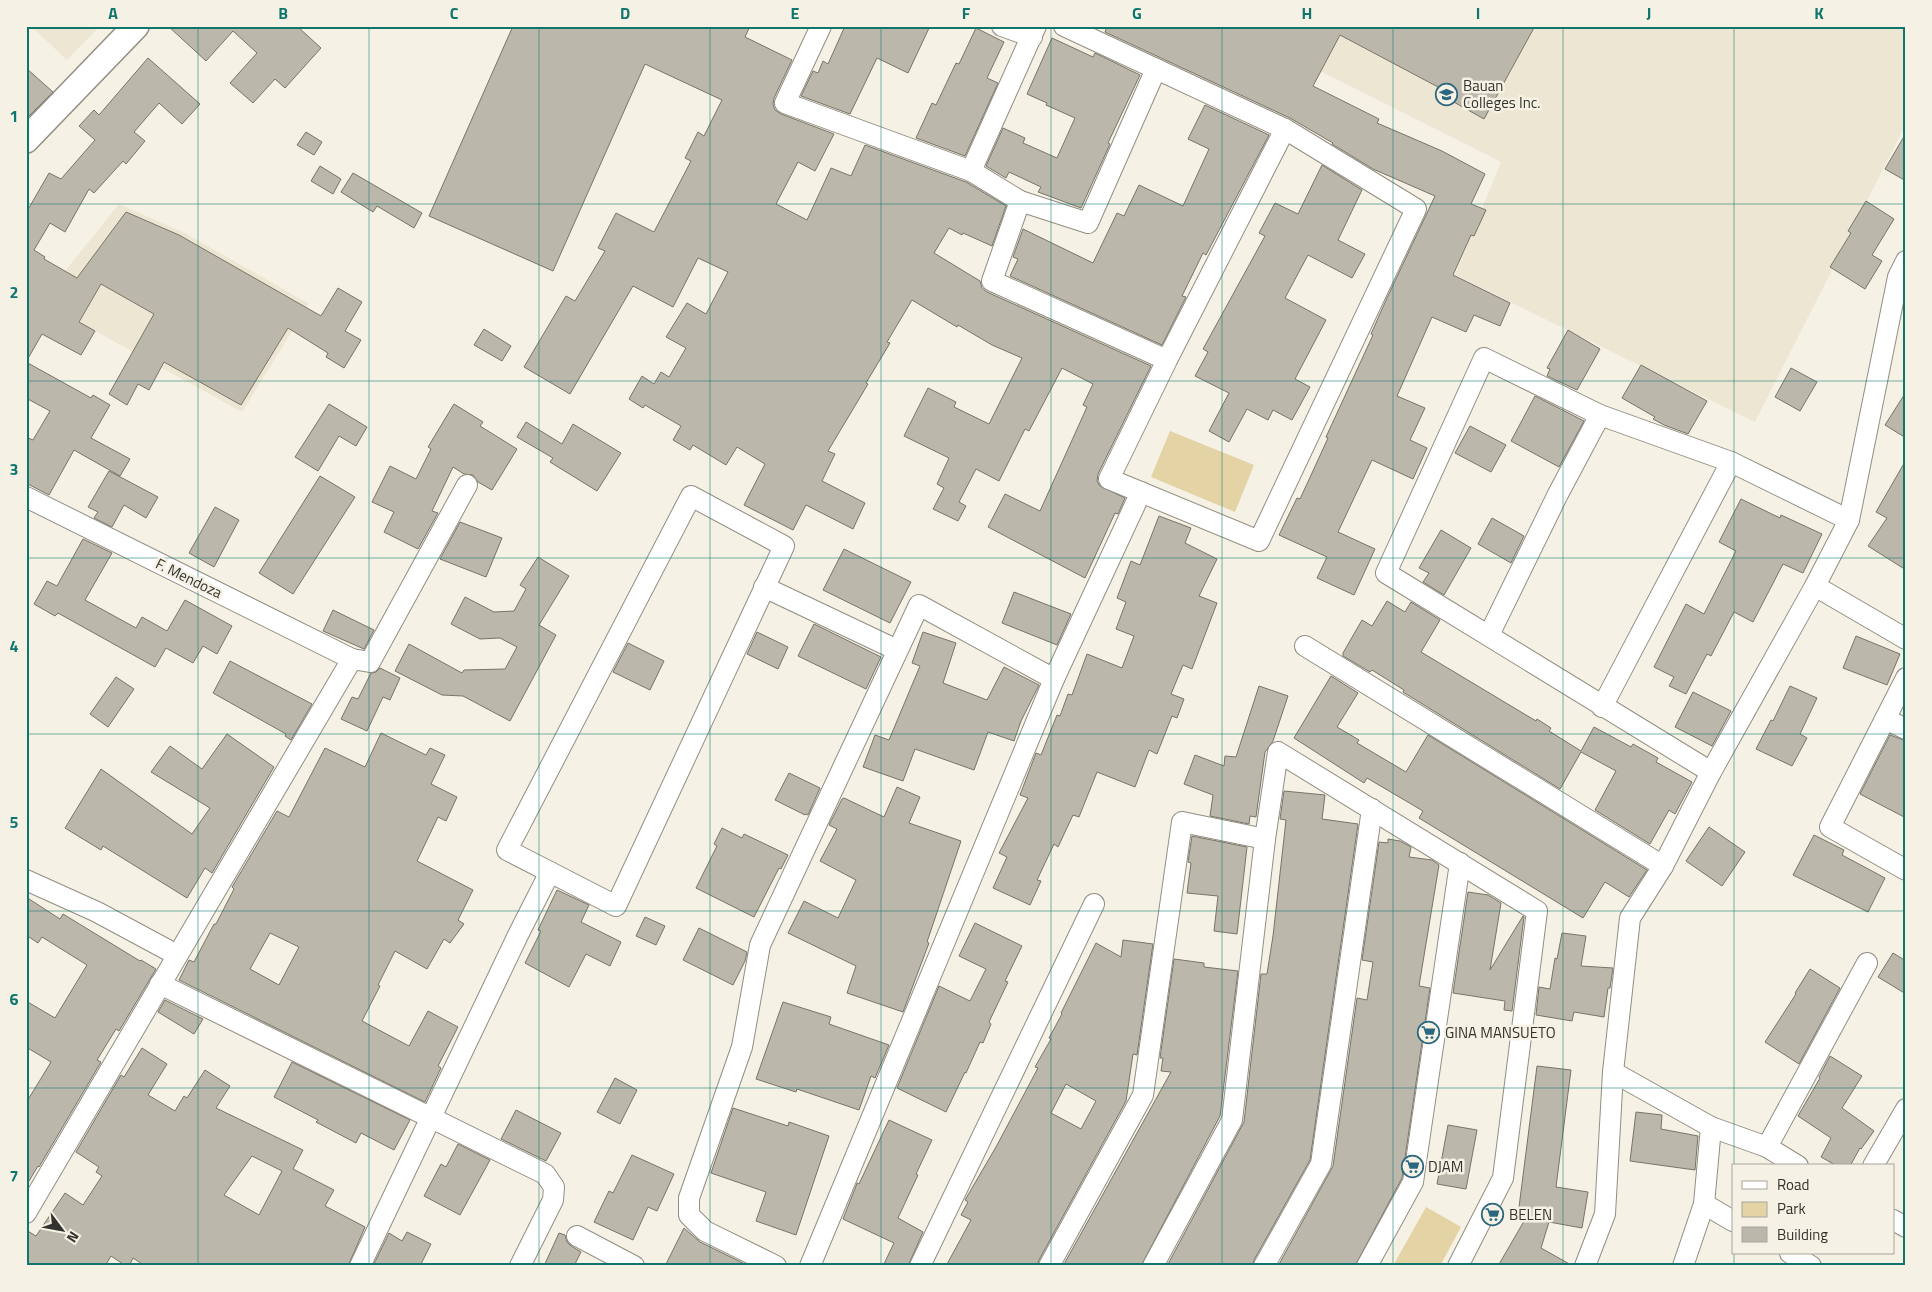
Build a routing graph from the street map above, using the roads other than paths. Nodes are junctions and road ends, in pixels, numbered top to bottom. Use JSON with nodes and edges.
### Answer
{"nodes":[{"id":1,"x":136,"y":26,"type":"edge"},
{"id":2,"x":821,"y":26,"type":"edge"},
{"id":3,"x":1002,"y":26,"type":"edge"},
{"id":4,"x":1064,"y":26,"type":"edge"},
{"id":5,"x":1034,"y":32,"type":"edge"},
{"id":6,"x":1156,"y":69,"type":"junction"},
{"id":7,"x":1285,"y":130,"type":"junction"},
{"id":8,"x":26,"y":140,"type":"edge"},
{"id":9,"x":972,"y":171,"type":"junction"},
{"id":10,"x":1020,"y":200,"type":"junction"},
{"id":11,"x":1903,"y":273,"type":"edge"},
{"id":12,"x":1167,"y":360,"type":"junction"},
{"id":13,"x":1600,"y":415,"type":"junction"},
{"id":14,"x":1730,"y":462,"type":"junction"},
{"id":15,"x":467,"y":485,"type":"dead end"},
{"id":16,"x":1141,"y":492,"type":"junction"},
{"id":17,"x":26,"y":497,"type":"edge"},
{"id":18,"x":1848,"y":520,"type":"junction"},
{"id":19,"x":1815,"y":586,"type":"junction"},
{"id":20,"x":764,"y":587,"type":"junction"},
{"id":21,"x":1489,"y":635,"type":"junction"},
{"id":22,"x":1906,"y":639,"type":"edge"},
{"id":23,"x":1305,"y":646,"type":"dead end"},
{"id":24,"x":898,"y":650,"type":"junction"},
{"id":25,"x":352,"y":659,"type":"junction"},
{"id":26,"x":1906,"y":678,"type":"edge"},
{"id":27,"x":1054,"y":679,"type":"junction"},
{"id":28,"x":1602,"y":707,"type":"junction"},
{"id":29,"x":1885,"y":718,"type":"junction"},
{"id":30,"x":1906,"y":729,"type":"edge"},
{"id":31,"x":1710,"y":772,"type":"junction"},
{"id":32,"x":1372,"y":809,"type":"junction"},
{"id":33,"x":1265,"y":839,"type":"junction"},
{"id":34,"x":1460,"y":864,"type":"junction"},
{"id":35,"x":1663,"y":866,"type":"junction"},
{"id":36,"x":1906,"y":870,"type":"edge"},
{"id":37,"x":550,"y":872,"type":"junction"},
{"id":38,"x":26,"y":880,"type":"edge"},
{"id":39,"x":1094,"y":904,"type":"dead end"},
{"id":40,"x":177,"y":955,"type":"junction"},
{"id":41,"x":1867,"y":963,"type":"dead end"},
{"id":42,"x":160,"y":984,"type":"junction"},
{"id":43,"x":1613,"y":1072,"type":"junction"},
{"id":44,"x":1906,"y":1109,"type":"edge"},
{"id":45,"x":431,"y":1118,"type":"junction"},
{"id":46,"x":1711,"y":1127,"type":"junction"},
{"id":47,"x":1767,"y":1147,"type":"junction"},
{"id":48,"x":1795,"y":1164,"type":"edge"},
{"id":49,"x":1874,"y":1164,"type":"edge"},
{"id":50,"x":1704,"y":1204,"type":"junction"},
{"id":51,"x":26,"y":1213,"type":"edge"},
{"id":52,"x":1732,"y":1220,"type":"edge"},
{"id":53,"x":1894,"y":1220,"type":"edge"},
{"id":54,"x":1906,"y":1226,"type":"edge"},
{"id":55,"x":577,"y":1236,"type":"dead end"},
{"id":56,"x":1792,"y":1254,"type":"edge"},
{"id":57,"x":629,"y":1265,"type":"edge"},
{"id":58,"x":360,"y":1266,"type":"edge"},
{"id":59,"x":520,"y":1266,"type":"edge"},
{"id":60,"x":776,"y":1266,"type":"edge"},
{"id":61,"x":810,"y":1266,"type":"edge"},
{"id":62,"x":920,"y":1266,"type":"edge"},
{"id":63,"x":1049,"y":1266,"type":"edge"},
{"id":64,"x":1153,"y":1266,"type":"edge"},
{"id":65,"x":1264,"y":1266,"type":"edge"},
{"id":66,"x":1367,"y":1266,"type":"edge"},
{"id":67,"x":1458,"y":1266,"type":"edge"},
{"id":68,"x":1585,"y":1266,"type":"edge"},
{"id":69,"x":1683,"y":1266,"type":"edge"},
{"id":70,"x":1811,"y":1266,"type":"edge"}],
"edges":[{"from":1,"to":8,"type":"main road"},
{"from":2,"to":9,"type":"street"},
{"from":3,"to":5,"type":"street"},
{"from":4,"to":6,"type":"street"},
{"from":5,"to":9,"type":"street"},
{"from":6,"to":7,"type":"street"},
{"from":6,"to":10,"type":"street"},
{"from":7,"to":12,"type":"street"},
{"from":7,"to":16,"type":"street"},
{"from":9,"to":10,"type":"street"},
{"from":10,"to":12,"type":"street"},
{"from":11,"to":18,"type":"street"},
{"from":12,"to":16,"type":"street"},
{"from":13,"to":14,"type":"street"},
{"from":13,"to":21,"type":"street"},
{"from":13,"to":21,"type":"street"},
{"from":14,"to":18,"type":"street"},
{"from":14,"to":28,"type":"street"},
{"from":15,"to":25,"type":"street"},
{"from":16,"to":27,"type":"street"},
{"from":17,"to":25,"type":"street","name":"F. Mendoza"},
{"from":18,"to":19,"type":"street"},
{"from":19,"to":22,"type":"street"},
{"from":19,"to":31,"type":"street"},
{"from":20,"to":24,"type":"street"},
{"from":20,"to":37,"type":"street"},
{"from":20,"to":37,"type":"street"},
{"from":21,"to":28,"type":"street"},
{"from":23,"to":35,"type":"street"},
{"from":24,"to":27,"type":"street"},
{"from":24,"to":60,"type":"street"},
{"from":25,"to":40,"type":"street"},
{"from":26,"to":29,"type":"street"},
{"from":27,"to":61,"type":"street"},
{"from":28,"to":31,"type":"street"},
{"from":29,"to":30,"type":"street"},
{"from":29,"to":36,"type":"street"},
{"from":31,"to":35,"type":"street"},
{"from":32,"to":33,"type":"street"},
{"from":32,"to":34,"type":"street"},
{"from":32,"to":65,"type":"street"},
{"from":33,"to":63,"type":"street"},
{"from":33,"to":64,"type":"street"},
{"from":34,"to":66,"type":"street"},
{"from":34,"to":67,"type":"street"},
{"from":35,"to":43,"type":"street"},
{"from":37,"to":45,"type":"street"},
{"from":38,"to":40,"type":"street"},
{"from":39,"to":62,"type":"street"},
{"from":40,"to":42,"type":"street"},
{"from":41,"to":47,"type":"street"},
{"from":42,"to":45,"type":"street"},
{"from":42,"to":51,"type":"street"},
{"from":43,"to":46,"type":"street"},
{"from":43,"to":68,"type":"street"},
{"from":44,"to":49,"type":"street"},
{"from":45,"to":58,"type":"street"},
{"from":45,"to":59,"type":"street"},
{"from":46,"to":47,"type":"street"},
{"from":46,"to":50,"type":"street"},
{"from":47,"to":48,"type":"street"},
{"from":50,"to":52,"type":"street"},
{"from":50,"to":69,"type":"street"},
{"from":53,"to":54,"type":"street"},
{"from":55,"to":57,"type":"street"},
{"from":56,"to":70,"type":"street"}]}
